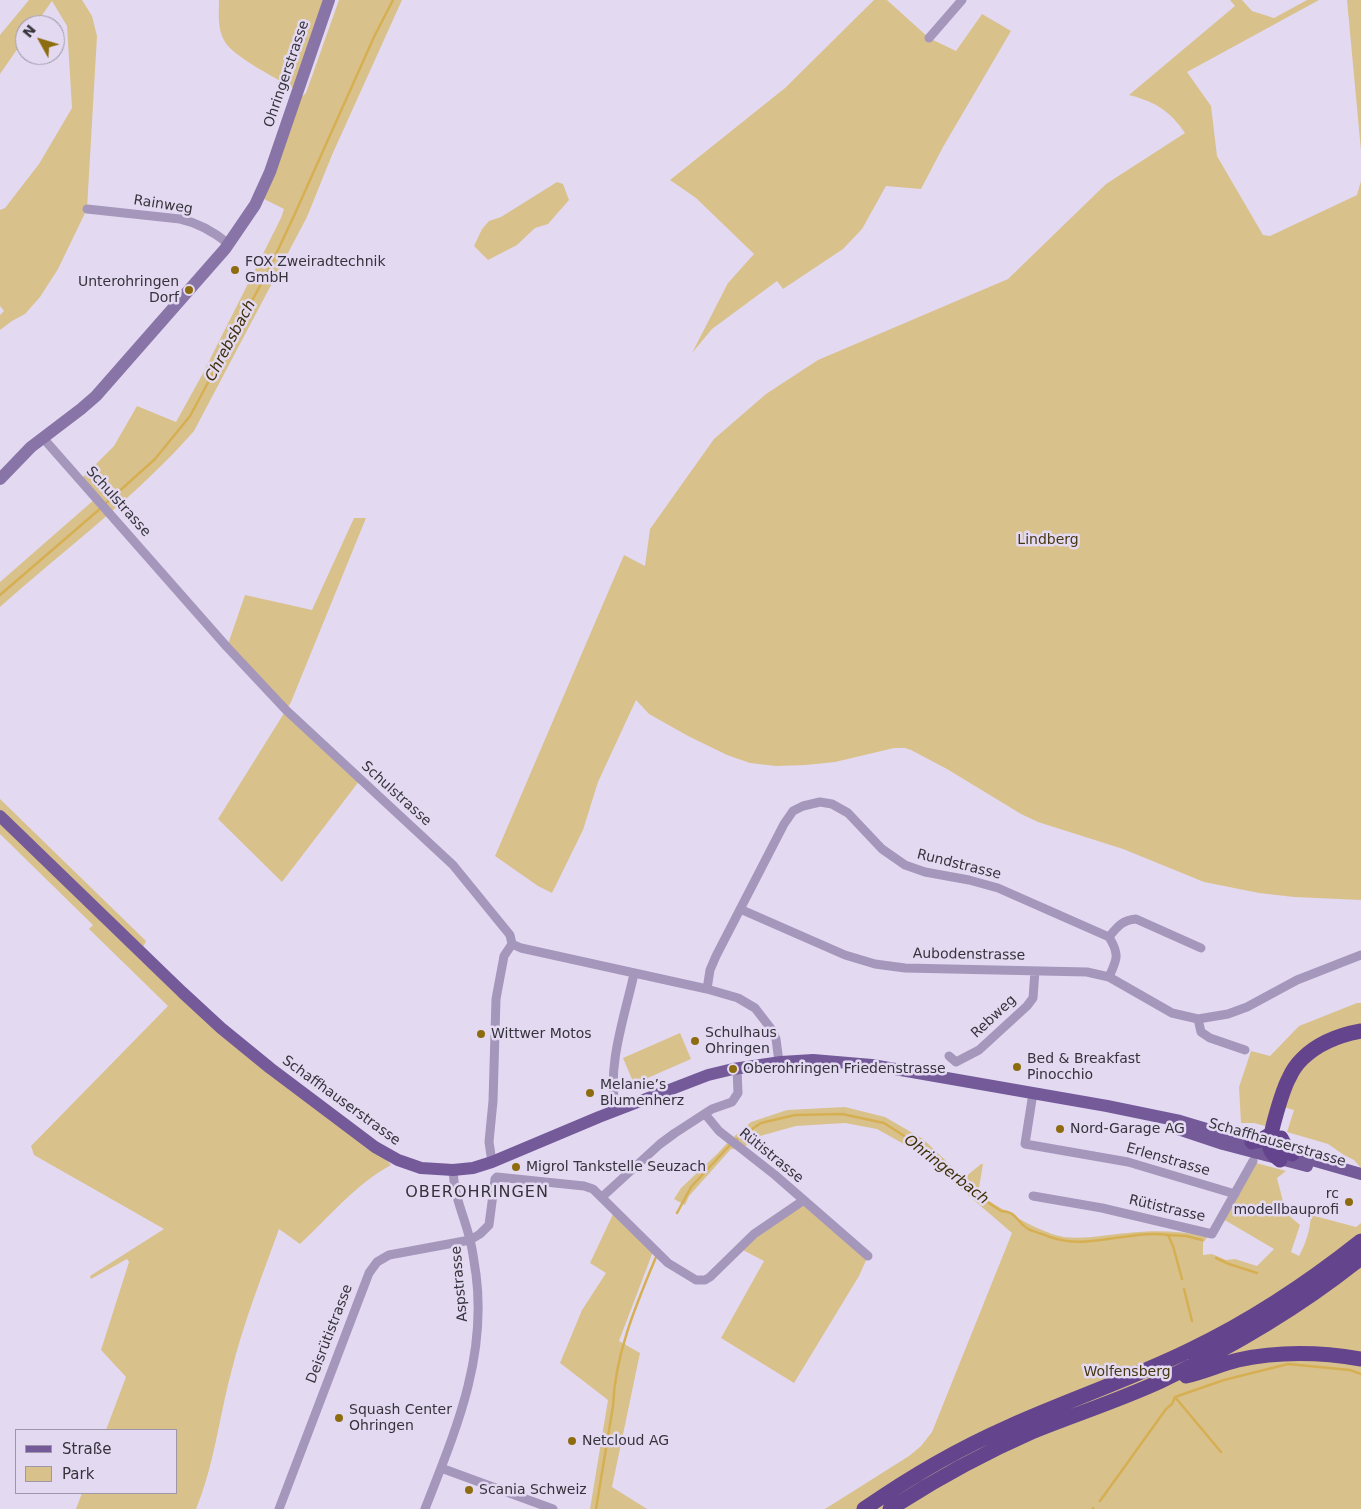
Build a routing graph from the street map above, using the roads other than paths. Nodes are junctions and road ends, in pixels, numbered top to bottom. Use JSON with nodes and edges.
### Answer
{"nodes":[{"id":1,"x":329,"y":0,"type":"edge"},
{"id":2,"x":962,"y":0,"type":"edge"},
{"id":3,"x":929,"y":38,"type":"dead end"},
{"id":4,"x":88,"y":209,"type":"dead end"},
{"id":5,"x":229,"y":244,"type":"junction"},
{"id":6,"x":43,"y":438,"type":"junction"},
{"id":7,"x":0,"y":479,"type":"edge"},
{"id":8,"x":0,"y":816,"type":"edge"},
{"id":9,"x":740,"y":909,"type":"junction"},
{"id":10,"x":1109,"y":937,"type":"junction"},
{"id":11,"x":512,"y":944,"type":"junction"},
{"id":12,"x":1200,"y":948,"type":"dead end"},
{"id":13,"x":1361,"y":955,"type":"edge"},
{"id":14,"x":1035,"y":970,"type":"junction"},
{"id":15,"x":634,"y":974,"type":"junction"},
{"id":16,"x":1109,"y":977,"type":"junction"},
{"id":17,"x":707,"y":989,"type":"junction"},
{"id":18,"x":1198,"y":1019,"type":"junction"},
{"id":19,"x":1361,"y":1031,"type":"edge"},
{"id":20,"x":1361,"y":1040,"type":"edge"},
{"id":21,"x":1245,"y":1050,"type":"dead end"},
{"id":22,"x":949,"y":1056,"type":"dead end"},
{"id":23,"x":779,"y":1062,"type":"junction"},
{"id":24,"x":737,"y":1069,"type":"junction"},
{"id":25,"x":1033,"y":1093,"type":"junction"},
{"id":26,"x":616,"y":1110,"type":"junction"},
{"id":27,"x":1128,"y":1111,"type":"junction"},
{"id":28,"x":705,"y":1114,"type":"junction"},
{"id":29,"x":1252,"y":1142,"type":"joint"},
{"id":30,"x":1273,"y":1150,"type":"junction"},
{"id":31,"x":492,"y":1162,"type":"junction"},
{"id":32,"x":453,"y":1170,"type":"junction"},
{"id":33,"x":1361,"y":1174,"type":"edge"},
{"id":34,"x":1361,"y":1183,"type":"edge"},
{"id":35,"x":1235,"y":1194,"type":"junction"},
{"id":36,"x":602,"y":1196,"type":"junction"},
{"id":37,"x":1033,"y":1196,"type":"dead end"},
{"id":38,"x":804,"y":1200,"type":"junction"},
{"id":39,"x":470,"y":1240,"type":"junction"},
{"id":40,"x":1361,"y":1241,"type":"edge"},
{"id":41,"x":868,"y":1256,"type":"dead end"},
{"id":42,"x":1361,"y":1258,"type":"edge"},
{"id":43,"x":1361,"y":1359,"type":"edge"},
{"id":44,"x":1160,"y":1381,"type":"junction"},
{"id":45,"x":441,"y":1468,"type":"junction"},
{"id":46,"x":279,"y":1509,"type":"edge"},
{"id":47,"x":425,"y":1509,"type":"edge"},
{"id":48,"x":553,"y":1509,"type":"edge"},
{"id":49,"x":864,"y":1509,"type":"edge"},
{"id":50,"x":890,"y":1509,"type":"edge"}],
"edges":[{"from":1,"to":5,"type":"main road","name":"Ohringerstrasse"},
{"from":2,"to":3,"type":"street"},
{"from":4,"to":5,"type":"street","name":"Rainweg"},
{"from":5,"to":6,"type":"main road","name":"Ohringerstrasse"},
{"from":6,"to":7,"type":"main road","name":"Ohringerstrasse"},
{"from":6,"to":11,"type":"street","name":"Schulstrasse"},
{"from":8,"to":32,"type":"main road","name":"Schaffhauserstrasse"},
{"from":9,"to":10,"type":"street","name":"Rundstrasse"},
{"from":9,"to":14,"type":"street","name":"Aubodenstrasse"},
{"from":9,"to":17,"type":"street","name":"Rundstrasse"},
{"from":10,"to":12,"type":"street"},
{"from":10,"to":16,"type":"street"},
{"from":11,"to":15,"type":"street"},
{"from":11,"to":31,"type":"street"},
{"from":13,"to":18,"type":"street","name":"Aubodenstrasse"},
{"from":14,"to":16,"type":"street","name":"Aubodenstrasse"},
{"from":14,"to":22,"type":"street","name":"Rebweg"},
{"from":15,"to":17,"type":"street"},
{"from":15,"to":26,"type":"street"},
{"from":16,"to":18,"type":"street","name":"Aubodenstrasse"},
{"from":17,"to":23,"type":"street"},
{"from":18,"to":21,"type":"street"},
{"from":19,"to":30,"type":"highway"},
{"from":20,"to":30,"type":"highway"},
{"from":23,"to":24,"type":"main road","name":"Schaffhauserstrasse"},
{"from":23,"to":25,"type":"main road","name":"Schaffhauserstrasse"},
{"from":24,"to":26,"type":"main road","name":"Schaffhauserstrasse"},
{"from":24,"to":28,"type":"street"},
{"from":25,"to":27,"type":"main road","name":"Schaffhauserstrasse"},
{"from":25,"to":35,"type":"street","name":"Erlenstrasse"},
{"from":26,"to":31,"type":"main road","name":"Schaffhauserstrasse"},
{"from":27,"to":29,"type":"main road","name":"Schaffhauserstrasse"},
{"from":27,"to":30,"type":"main road","name":"Schaffhauserstrasse"},
{"from":28,"to":36,"type":"street"},
{"from":28,"to":38,"type":"street","name":"Rütistrasse"},
{"from":29,"to":30,"type":"highway"},
{"from":30,"to":33,"type":"main road","name":"Schaffhauserstrasse"},
{"from":30,"to":34,"type":"main road","name":"Schaffhauserstrasse"},
{"from":30,"to":35,"type":"street","name":"Rütistrasse"},
{"from":31,"to":32,"type":"main road","name":"Schaffhauserstrasse"},
{"from":32,"to":39,"type":"street","name":"Aspstrasse"},
{"from":35,"to":37,"type":"street","name":"Rütistrasse"},
{"from":36,"to":38,"type":"street"},
{"from":36,"to":39,"type":"street"},
{"from":38,"to":41,"type":"street","name":"Rütistrasse"},
{"from":39,"to":45,"type":"street","name":"Aspstrasse"},
{"from":39,"to":46,"type":"street","name":"Deisrütistrasse"},
{"from":40,"to":49,"type":"highway"},
{"from":42,"to":44,"type":"highway"},
{"from":43,"to":44,"type":"highway"},
{"from":44,"to":50,"type":"highway"},
{"from":45,"to":47,"type":"street","name":"Aspstrasse"},
{"from":45,"to":48,"type":"street"}]}
